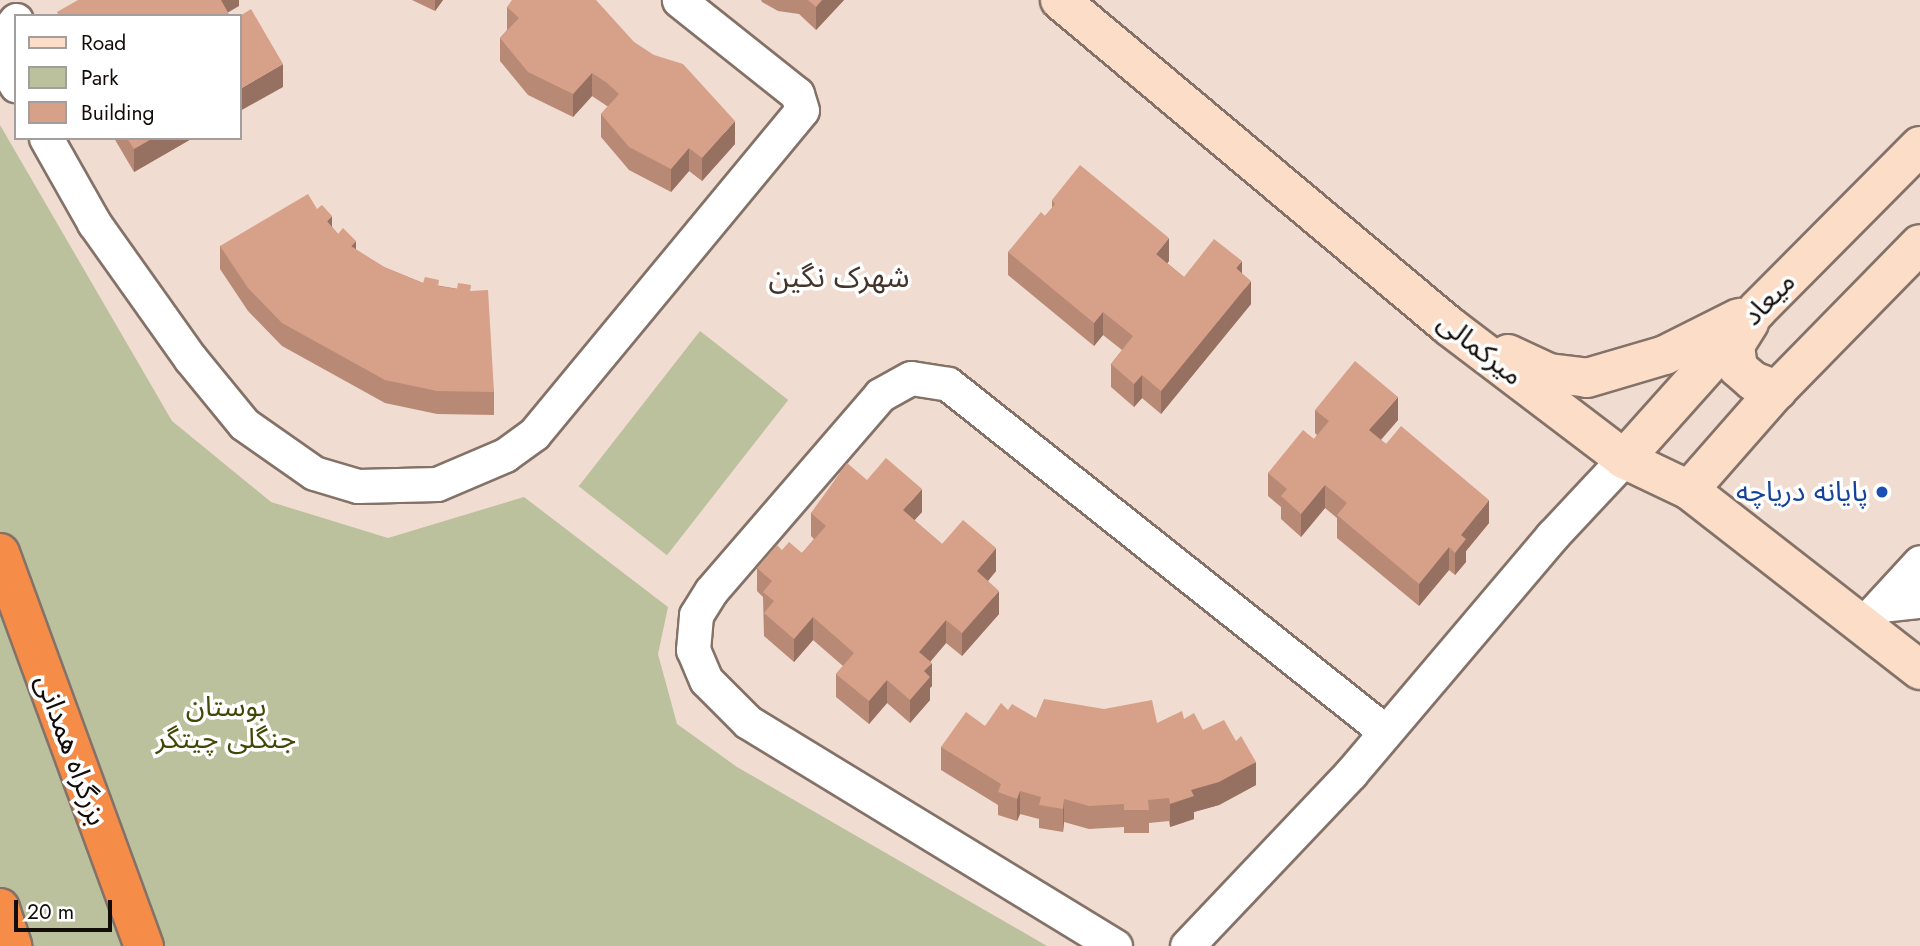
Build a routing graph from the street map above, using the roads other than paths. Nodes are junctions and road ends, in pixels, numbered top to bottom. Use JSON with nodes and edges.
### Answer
{"nodes":[{"id":1,"x":32,"y":0,"type":"edge"},
{"id":2,"x":679,"y":0,"type":"edge"},
{"id":3,"x":1060,"y":0,"type":"edge"},
{"id":4,"x":21,"y":14,"type":"edge"},
{"id":5,"x":14,"y":23,"type":"edge"},
{"id":6,"x":14,"y":82,"type":"edge"},
{"id":7,"x":47,"y":140,"type":"edge"},
{"id":8,"x":1920,"y":146,"type":"edge"},
{"id":9,"x":1920,"y":244,"type":"edge"},
{"id":10,"x":1757,"y":310,"type":"junction"},
{"id":11,"x":1449,"y":326,"type":"junction"},
{"id":12,"x":1777,"y":390,"type":"junction"},
{"id":13,"x":1624,"y":458,"type":"junction"},
{"id":14,"x":1689,"y":490,"type":"junction"},
{"id":15,"x":0,"y":553,"type":"edge"},
{"id":16,"x":1920,"y":562,"type":"edge"},
{"id":17,"x":1920,"y":601,"type":"edge"},
{"id":18,"x":1872,"y":615,"type":"junction"},
{"id":19,"x":1920,"y":670,"type":"edge"},
{"id":20,"x":1386,"y":732,"type":"junction"},
{"id":21,"x":0,"y":908,"type":"edge"},
{"id":22,"x":12,"y":946,"type":"edge"},
{"id":23,"x":144,"y":946,"type":"edge"},
{"id":24,"x":1115,"y":946,"type":"edge"},
{"id":25,"x":1187,"y":946,"type":"edge"}],
"edges":[{"from":1,"to":4,"type":"street"},
{"from":2,"to":7,"type":"street"},
{"from":3,"to":11,"type":"street","name":"میرکمالی"},
{"from":5,"to":6,"type":"street"},
{"from":8,"to":10,"type":"street","name":"میعاد"},
{"from":9,"to":12,"type":"street"},
{"from":10,"to":11,"type":"street"},
{"from":10,"to":12,"type":"street"},
{"from":10,"to":13,"type":"street","name":"میعاد"},
{"from":11,"to":13,"type":"street","name":"میرکمالی"},
{"from":12,"to":14,"type":"street"},
{"from":13,"to":14,"type":"street","name":"میرکمالی"},
{"from":13,"to":20,"type":"street"},
{"from":14,"to":18,"type":"street","name":"میرکمالی"},
{"from":15,"to":23,"type":"highway","name":"بزرگراه همدانی"},
{"from":16,"to":18,"type":"street"},
{"from":17,"to":18,"type":"street"},
{"from":18,"to":19,"type":"street","name":"میرکمالی"},
{"from":20,"to":24,"type":"street"},
{"from":20,"to":25,"type":"street"},
{"from":21,"to":22,"type":"highway"}]}
